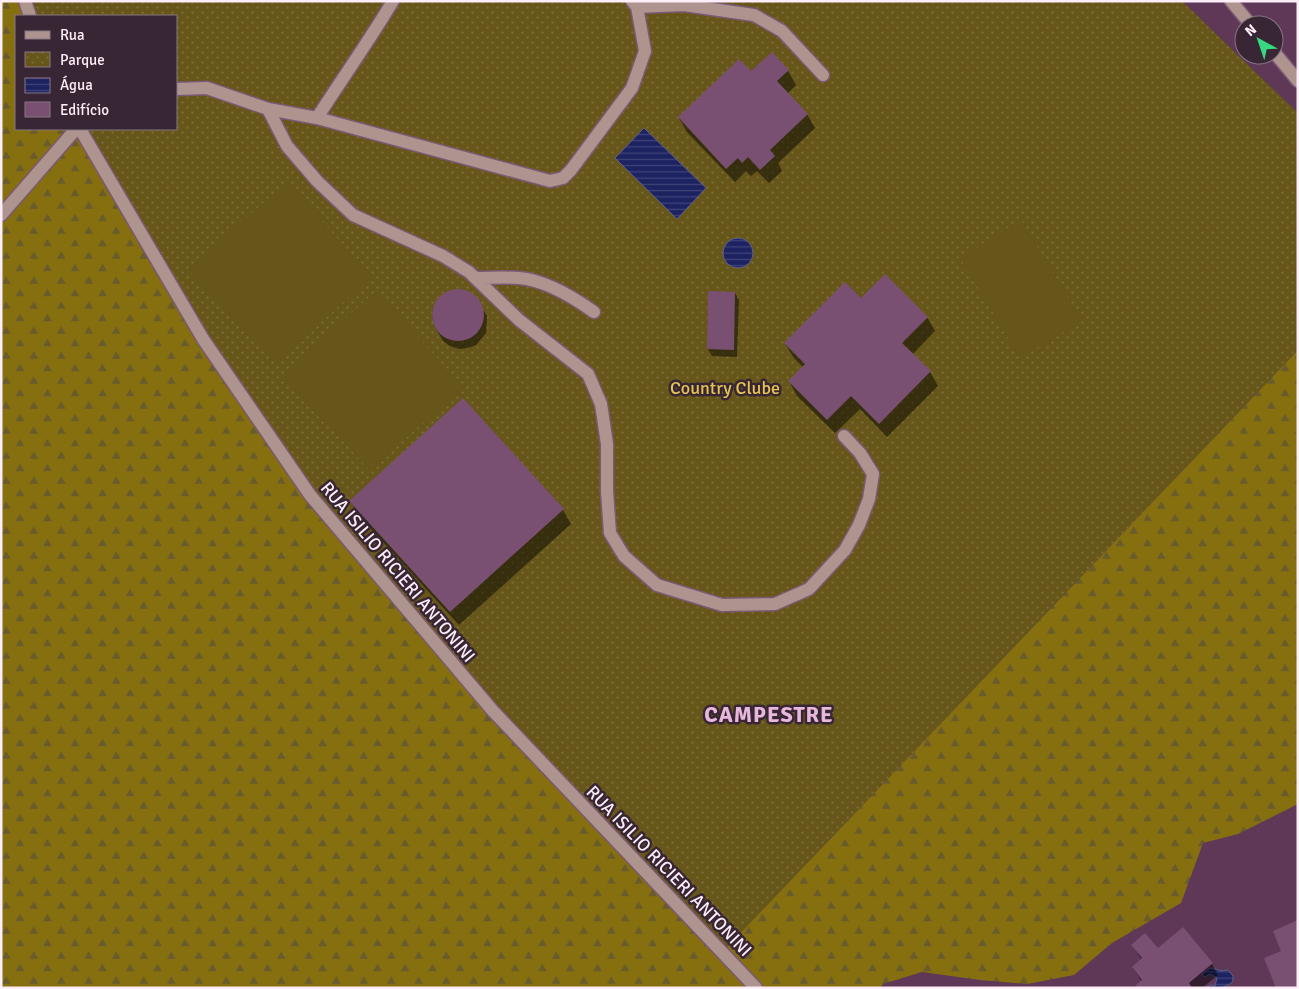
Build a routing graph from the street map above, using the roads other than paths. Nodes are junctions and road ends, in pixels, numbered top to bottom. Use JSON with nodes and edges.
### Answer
{"nodes":[{"id":1,"x":25,"y":1,"type":"edge"},
{"id":2,"x":393,"y":1,"type":"edge"},
{"id":3,"x":1231,"y":1,"type":"edge"},
{"id":4,"x":634,"y":4,"type":"edge"},
{"id":5,"x":30,"y":15,"type":"edge"},
{"id":6,"x":1243,"y":15,"type":"edge"},
{"id":7,"x":1284,"y":64,"type":"edge"},
{"id":8,"x":823,"y":75,"type":"dead end"},
{"id":9,"x":1298,"y":81,"type":"edge"},
{"id":10,"x":178,"y":89,"type":"edge"},
{"id":11,"x":268,"y":109,"type":"junction"},
{"id":12,"x":317,"y":118,"type":"junction"},
{"id":13,"x":77,"y":130,"type":"edge"},
{"id":14,"x":79,"y":130,"type":"edge"},
{"id":15,"x":1,"y":215,"type":"edge"},
{"id":16,"x":475,"y":278,"type":"junction"},
{"id":17,"x":594,"y":312,"type":"dead end"},
{"id":18,"x":844,"y":436,"type":"dead end"},
{"id":19,"x":756,"y":988,"type":"edge"}],
"edges":[{"from":1,"to":5,"type":"street"},
{"from":2,"to":12,"type":"street"},
{"from":3,"to":6,"type":"street"},
{"from":4,"to":8,"type":"street"},
{"from":4,"to":12,"type":"street"},
{"from":7,"to":9,"type":"street"},
{"from":10,"to":11,"type":"street"},
{"from":11,"to":12,"type":"street"},
{"from":11,"to":16,"type":"street"},
{"from":13,"to":15,"type":"street","name":"RUA ISILIO RICIERI ANTONINI"},
{"from":14,"to":19,"type":"street","name":"RUA ISILIO RICIERI ANTONINI"},
{"from":16,"to":17,"type":"street"},
{"from":16,"to":18,"type":"street"}]}
